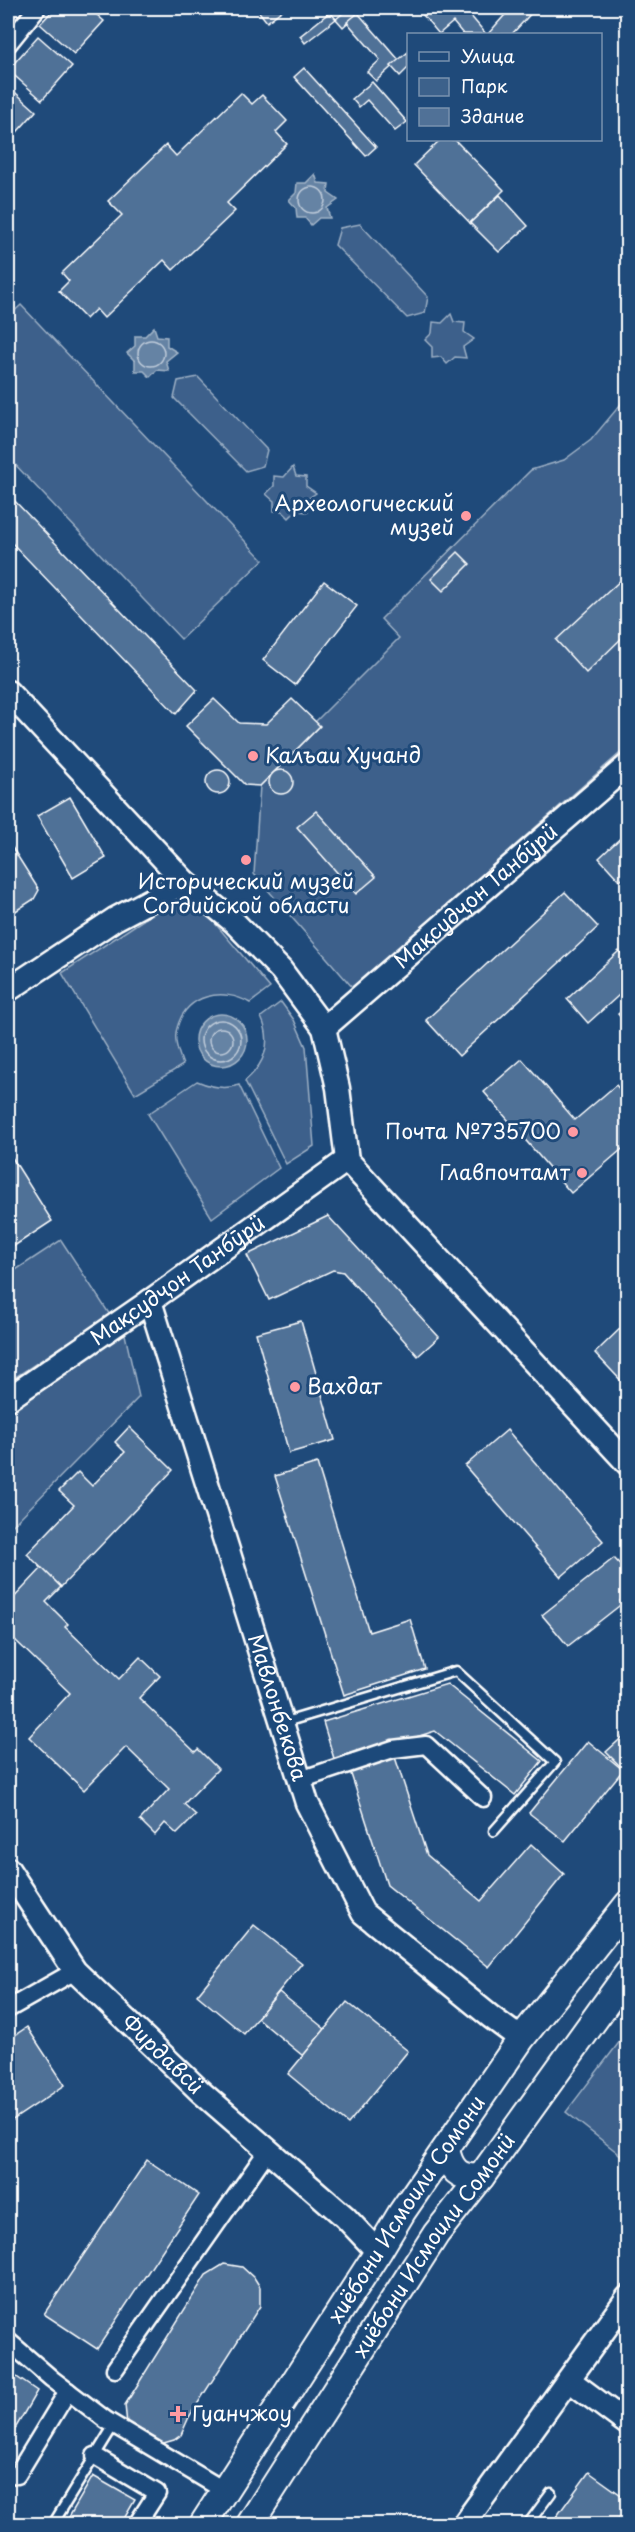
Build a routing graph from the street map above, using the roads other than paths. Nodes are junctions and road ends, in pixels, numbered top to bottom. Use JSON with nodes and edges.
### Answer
{"nodes":[{"id":1,"x":38,"y":8,"type":"edge"},
{"id":2,"x":8,"y":44,"type":"edge"},
{"id":3,"x":8,"y":692,"type":"edge"},
{"id":4,"x":627,"y":765,"type":"edge"},
{"id":5,"x":185,"y":882,"type":"junction"},
{"id":6,"x":8,"y":990,"type":"edge"},
{"id":7,"x":324,"y":1028,"type":"junction"},
{"id":8,"x":347,"y":1160,"type":"junction"},
{"id":9,"x":150,"y":1301,"type":"junction"},
{"id":10,"x":8,"y":1399,"type":"edge"},
{"id":11,"x":627,"y":1464,"type":"edge"},
{"id":12,"x":282,"y":1723,"type":"junction"},
{"id":13,"x":300,"y":1780,"type":"junction"},
{"id":14,"x":483,"y":1798,"type":"dead end"},
{"id":15,"x":494,"y":1832,"type":"dead end"},
{"id":16,"x":8,"y":1869,"type":"edge"},
{"id":17,"x":627,"y":1905,"type":"edge"},
{"id":18,"x":75,"y":1971,"type":"junction"},
{"id":19,"x":627,"y":1973,"type":"edge"},
{"id":20,"x":8,"y":2009,"type":"edge"},
{"id":21,"x":521,"y":2039,"type":"junction"},
{"id":22,"x":446,"y":2149,"type":"junction"},
{"id":23,"x":268,"y":2150,"type":"junction"},
{"id":24,"x":481,"y":2177,"type":"junction"},
{"id":25,"x":378,"y":2252,"type":"junction"},
{"id":26,"x":627,"y":2297,"type":"edge"},
{"id":27,"x":8,"y":2341,"type":"edge"},
{"id":28,"x":115,"y":2369,"type":"dead end"},
{"id":29,"x":568,"y":2380,"type":"junction"},
{"id":30,"x":68,"y":2391,"type":"junction"},
{"id":31,"x":627,"y":2424,"type":"edge"},
{"id":32,"x":114,"y":2425,"type":"junction"},
{"id":33,"x":95,"y":2456,"type":"junction"},
{"id":34,"x":17,"y":2475,"type":"dead end"},
{"id":35,"x":225,"y":2491,"type":"junction"},
{"id":36,"x":551,"y":2493,"type":"dead end"},
{"id":37,"x":53,"y":2524,"type":"edge"},
{"id":38,"x":137,"y":2524,"type":"edge"},
{"id":39,"x":203,"y":2524,"type":"edge"},
{"id":40,"x":250,"y":2524,"type":"edge"},
{"id":41,"x":464,"y":2524,"type":"edge"},
{"id":42,"x":528,"y":2524,"type":"edge"}],
"edges":[{"from":1,"to":2,"type":"street"},
{"from":3,"to":5,"type":"street"},
{"from":4,"to":7,"type":"street","name":"Мақсудҷон Танбӯрӣ"},
{"from":5,"to":6,"type":"street"},
{"from":5,"to":7,"type":"street"},
{"from":7,"to":8,"type":"street"},
{"from":8,"to":9,"type":"street","name":"Мақсудҷон Танбӯрӣ"},
{"from":8,"to":11,"type":"street"},
{"from":9,"to":10,"type":"street","name":"Мақсудҷон Танбӯрӣ"},
{"from":9,"to":12,"type":"street","name":"Мавлонбекова"},
{"from":12,"to":13,"type":"street","name":"Мавлонбекова"},
{"from":12,"to":15,"type":"lane"},
{"from":13,"to":14,"type":"street"},
{"from":13,"to":21,"type":"street","name":"Мавлонбекова"},
{"from":16,"to":18,"type":"street","name":"Фирдавсӣ"},
{"from":17,"to":21,"type":"main road","name":"хиёбони Исмоили Сомони"},
{"from":18,"to":20,"type":"street"},
{"from":18,"to":23,"type":"street","name":"Фирдавсӣ"},
{"from":19,"to":24,"type":"main road","name":"хиёбони Исмоили Сомонӣ"},
{"from":21,"to":22,"type":"main road","name":"хиёбони Исмоили Сомони"},
{"from":22,"to":24,"type":"main road"},
{"from":22,"to":25,"type":"main road","name":"хиёбони Исмоили Сомони"},
{"from":23,"to":25,"type":"street","name":"Фирдавсӣ"},
{"from":23,"to":28,"type":"street"},
{"from":24,"to":40,"type":"main road","name":"хиёбони Исмоили Сомонӣ"},
{"from":25,"to":35,"type":"main road","name":"хиёбони Исмоили Сомони"},
{"from":26,"to":29,"type":"street"},
{"from":27,"to":30,"type":"street"},
{"from":29,"to":31,"type":"street"},
{"from":29,"to":41,"type":"street"},
{"from":30,"to":32,"type":"street"},
{"from":30,"to":34,"type":"street"},
{"from":32,"to":33,"type":"lane"},
{"from":32,"to":35,"type":"street"},
{"from":33,"to":37,"type":"lane"},
{"from":33,"to":38,"type":"street"},
{"from":35,"to":39,"type":"main road","name":"хиёбони Исмоили Сомони"},
{"from":36,"to":42,"type":"lane"}]}
